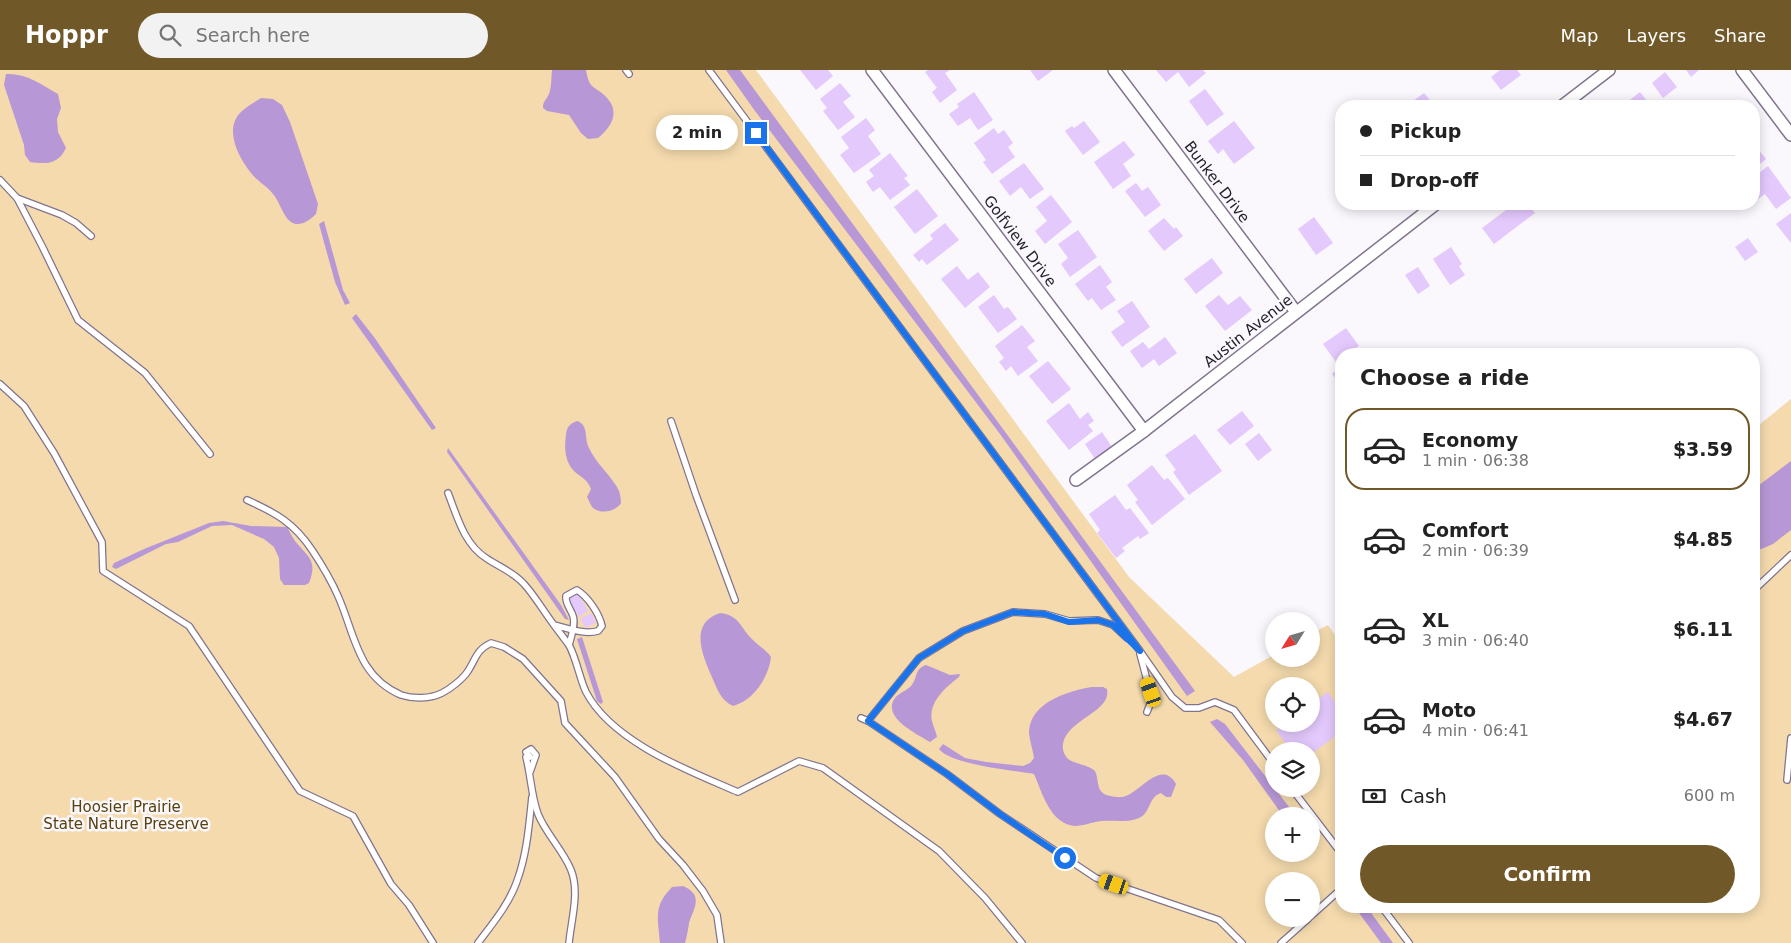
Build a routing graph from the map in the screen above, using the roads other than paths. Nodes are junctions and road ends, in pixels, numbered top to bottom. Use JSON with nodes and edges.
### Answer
{"nodes":[{"id":1,"x":710,"y":70,"type":"edge"},
{"id":2,"x":872,"y":70,"type":"edge"},
{"id":3,"x":1114,"y":70,"type":"edge"},
{"id":4,"x":1609,"y":70,"type":"edge"},
{"id":5,"x":1742,"y":70,"type":"edge"},
{"id":6,"x":1570,"y":100,"type":"edge"},
{"id":7,"x":1791,"y":135,"type":"edge"},
{"id":8,"x":0,"y":180,"type":"edge"},
{"id":9,"x":17,"y":198,"type":"junction"},
{"id":10,"x":1428,"y":210,"type":"edge"},
{"id":11,"x":91,"y":236,"type":"dead end"},
{"id":12,"x":1296,"y":312,"type":"junction"},
{"id":13,"x":0,"y":384,"type":"edge"},
{"id":14,"x":671,"y":421,"type":"dead end"},
{"id":15,"x":1144,"y":431,"type":"junction"},
{"id":16,"x":210,"y":454,"type":"dead end"},
{"id":17,"x":1076,"y":480,"type":"dead end"},
{"id":18,"x":448,"y":493,"type":"dead end"},
{"id":19,"x":247,"y":500,"type":"dead end"},
{"id":20,"x":1791,"y":555,"type":"edge"},
{"id":21,"x":1760,"y":584,"type":"edge"},
{"id":22,"x":735,"y":600,"type":"dead end"},
{"id":23,"x":554,"y":625,"type":"junction"},
{"id":24,"x":572,"y":629,"type":"junction"},
{"id":25,"x":569,"y":645,"type":"junction"},
{"id":26,"x":1140,"y":651,"type":"junction"},
{"id":27,"x":1147,"y":712,"type":"dead end"},
{"id":28,"x":861,"y":718,"type":"dead end"},
{"id":29,"x":868,"y":721,"type":"junction"},
{"id":30,"x":1791,"y":738,"type":"edge"},
{"id":31,"x":1265,"y":752,"type":"edge"},
{"id":32,"x":530,"y":772,"type":"dead end"},
{"id":33,"x":1787,"y":780,"type":"dead end"},
{"id":34,"x":532,"y":794,"type":"junction"},
{"id":35,"x":1298,"y":797,"type":"edge"},
{"id":36,"x":1335,"y":846,"type":"edge"},
{"id":37,"x":1335,"y":894,"type":"edge"},
{"id":38,"x":1320,"y":908,"type":"edge"},
{"id":39,"x":1386,"y":913,"type":"edge"},
{"id":40,"x":1299,"y":927,"type":"edge"},
{"id":41,"x":433,"y":943,"type":"edge"},
{"id":42,"x":478,"y":943,"type":"edge"},
{"id":43,"x":569,"y":943,"type":"edge"},
{"id":44,"x":721,"y":943,"type":"edge"},
{"id":45,"x":1022,"y":943,"type":"edge"},
{"id":46,"x":1242,"y":943,"type":"edge"},
{"id":47,"x":1281,"y":943,"type":"edge"},
{"id":48,"x":1409,"y":943,"type":"edge"}],
"edges":[{"from":1,"to":26,"type":"lane"},
{"from":2,"to":15,"type":"street","name":"Golfview Drive"},
{"from":3,"to":12,"type":"street","name":"Bunker Drive"},
{"from":4,"to":6,"type":"street"},
{"from":5,"to":7,"type":"street"},
{"from":8,"to":9,"type":"lane"},
{"from":9,"to":11,"type":"lane"},
{"from":9,"to":16,"type":"lane"},
{"from":10,"to":12,"type":"street","name":"Austin Avenue"},
{"from":12,"to":15,"type":"street","name":"Austin Avenue"},
{"from":13,"to":41,"type":"lane"},
{"from":14,"to":22,"type":"lane"},
{"from":15,"to":17,"type":"street","name":"Austin Avenue"},
{"from":18,"to":23,"type":"lane"},
{"from":19,"to":44,"type":"lane"},
{"from":20,"to":21,"type":"lane"},
{"from":23,"to":24,"type":"lane"},
{"from":23,"to":25,"type":"lane"},
{"from":24,"to":24,"type":"lane"},
{"from":24,"to":25,"type":"lane"},
{"from":25,"to":45,"type":"lane"},
{"from":26,"to":27,"type":"lane"},
{"from":26,"to":29,"type":"lane"},
{"from":26,"to":31,"type":"lane"},
{"from":28,"to":29,"type":"lane"},
{"from":29,"to":46,"type":"lane"},
{"from":30,"to":33,"type":"lane"},
{"from":32,"to":34,"type":"lane"},
{"from":34,"to":42,"type":"lane"},
{"from":34,"to":43,"type":"lane"},
{"from":35,"to":36,"type":"lane"},
{"from":37,"to":38,"type":"lane"},
{"from":39,"to":48,"type":"lane"},
{"from":40,"to":47,"type":"lane"}]}
